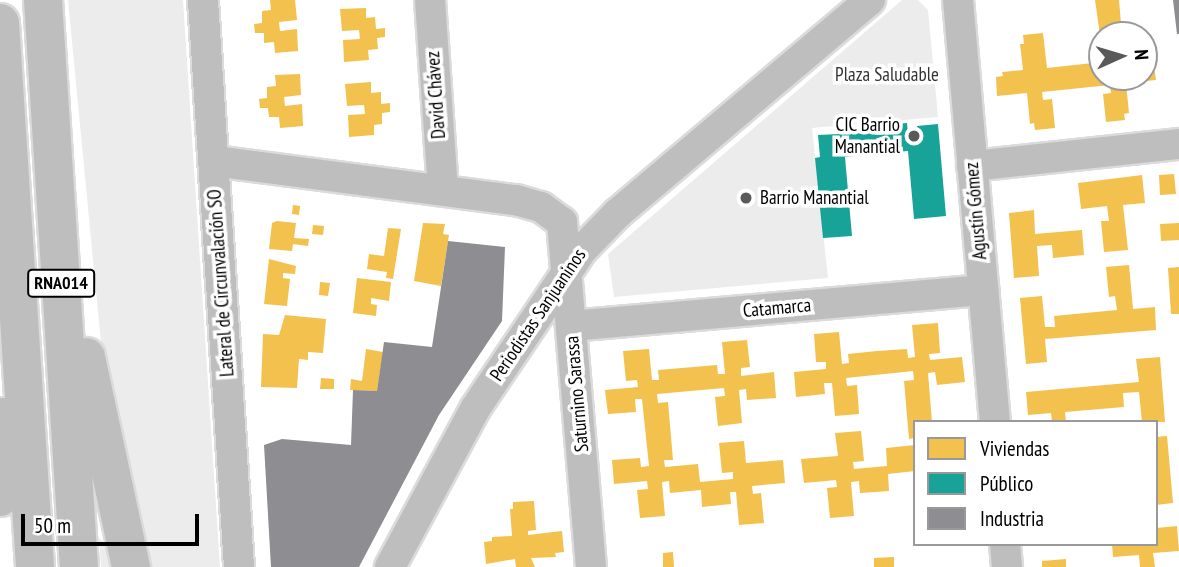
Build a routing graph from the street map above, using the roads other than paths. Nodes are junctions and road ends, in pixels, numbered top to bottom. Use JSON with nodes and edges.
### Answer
{"nodes":[{"id":1,"x":43,"y":0,"type":"edge"},
{"id":2,"x":203,"y":0,"type":"edge"},
{"id":3,"x":430,"y":0,"type":"edge"},
{"id":4,"x":870,"y":0,"type":"edge"},
{"id":5,"x":958,"y":0,"type":"edge"},
{"id":6,"x":0,"y":23,"type":"edge"},
{"id":7,"x":1179,"y":144,"type":"edge"},
{"id":8,"x":214,"y":161,"type":"junction"},
{"id":9,"x":972,"y":166,"type":"junction"},
{"id":10,"x":54,"y":171,"type":"junction"},
{"id":11,"x":443,"y":190,"type":"junction"},
{"id":12,"x":12,"y":209,"type":"junction"},
{"id":13,"x":566,"y":269,"type":"junction"},
{"id":14,"x":983,"y":290,"type":"junction"},
{"id":15,"x":571,"y":326,"type":"junction"},
{"id":16,"x":995,"y":420,"type":"edge"},
{"id":17,"x":0,"y":497,"type":"edge"},
{"id":18,"x":1005,"y":546,"type":"edge"},
{"id":19,"x":35,"y":567,"type":"edge"},
{"id":20,"x":79,"y":567,"type":"edge"},
{"id":21,"x":131,"y":567,"type":"edge"},
{"id":22,"x":239,"y":567,"type":"edge"},
{"id":23,"x":390,"y":567,"type":"edge"},
{"id":24,"x":592,"y":567,"type":"edge"},
{"id":25,"x":1007,"y":567,"type":"edge"}],
"edges":[{"from":1,"to":10,"type":"highway","number":"RNA014"},
{"from":2,"to":8,"type":"street","name":"Lateral de Circunvalación SO"},
{"from":3,"to":11,"type":"street","name":"David Chávez"},
{"from":4,"to":13,"type":"street","name":"Periodistas Sanjuaninos"},
{"from":5,"to":9,"type":"street","name":"Agustín Gómez"},
{"from":6,"to":12,"type":"highway","number":"RNA014"},
{"from":7,"to":9,"type":"street"},
{"from":8,"to":11,"type":"street"},
{"from":8,"to":22,"type":"street","name":"Lateral de Circunvalación SO"},
{"from":9,"to":14,"type":"street","name":"Agustín Gómez"},
{"from":10,"to":20,"type":"highway","number":"RNA014"},
{"from":10,"to":21,"type":"highway"},
{"from":11,"to":13,"type":"street","name":"Saturnino Sarassa"},
{"from":12,"to":17,"type":"highway"},
{"from":12,"to":19,"type":"highway","number":"RNA014"},
{"from":13,"to":15,"type":"street","name":"Saturnino Sarassa"},
{"from":13,"to":23,"type":"street","name":"Periodistas Sanjuaninos"},
{"from":14,"to":15,"type":"street","name":"Catamarca"},
{"from":14,"to":16,"type":"street","name":"Agustín Gómez"},
{"from":15,"to":24,"type":"street","name":"Saturnino Sarassa"},
{"from":18,"to":25,"type":"street"}]}
